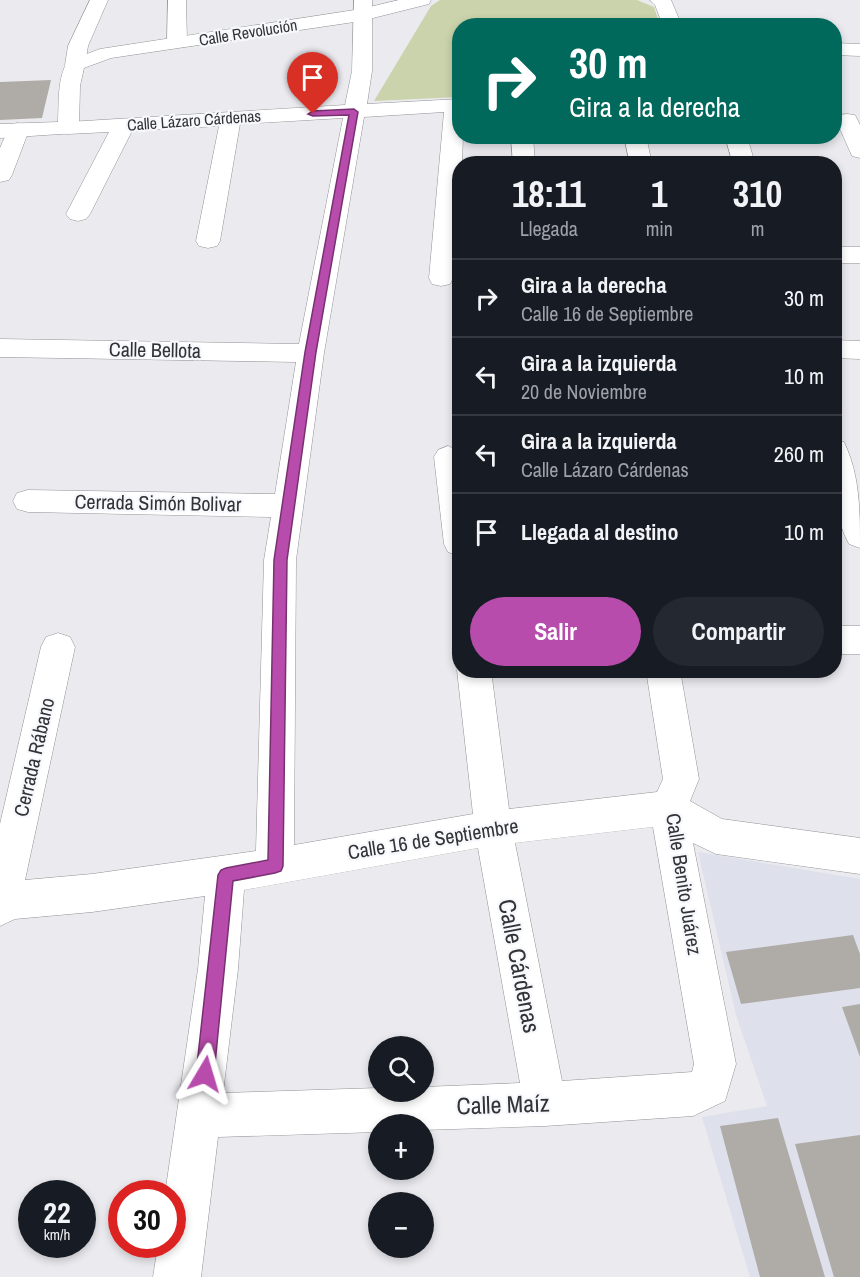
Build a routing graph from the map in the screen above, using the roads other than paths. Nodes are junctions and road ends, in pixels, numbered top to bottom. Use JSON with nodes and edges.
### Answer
{"nodes":[{"id":1,"x":99,"y":0,"type":"edge"},
{"id":2,"x":177,"y":0,"type":"edge"},
{"id":3,"x":422,"y":0,"type":"edge"},
{"id":4,"x":662,"y":0,"type":"edge"},
{"id":5,"x":362,"y":7,"type":"edge"},
{"id":6,"x":670,"y":18,"type":"edge"},
{"id":7,"x":177,"y":43,"type":"junction"},
{"id":8,"x":842,"y":49,"type":"edge"},
{"id":9,"x":860,"y":50,"type":"edge"},
{"id":10,"x":75,"y":65,"type":"junction"},
{"id":11,"x":452,"y":106,"type":"edge"},
{"id":12,"x":354,"y":112,"type":"junction"},
{"id":13,"x":231,"y":117,"type":"junction"},
{"id":14,"x":847,"y":120,"type":"dead end"},
{"id":15,"x":124,"y":125,"type":"junction"},
{"id":16,"x":68,"y":128,"type":"junction"},
{"id":17,"x":9,"y":130,"type":"edge"},
{"id":18,"x":860,"y":151,"type":"edge"},
{"id":19,"x":452,"y":160,"type":"edge"},
{"id":20,"x":1,"y":175,"type":"edge"},
{"id":21,"x":78,"y":214,"type":"dead end"},
{"id":22,"x":208,"y":241,"type":"dead end"},
{"id":23,"x":842,"y":255,"type":"edge"},
{"id":24,"x":860,"y":255,"type":"edge"},
{"id":25,"x":441,"y":278,"type":"dead end"},
{"id":26,"x":0,"y":348,"type":"edge"},
{"id":27,"x":842,"y":349,"type":"edge"},
{"id":28,"x":860,"y":350,"type":"edge"},
{"id":29,"x":311,"y":352,"type":"junction"},
{"id":30,"x":448,"y":457,"type":"dead end"},
{"id":31,"x":842,"y":476,"type":"edge"},
{"id":32,"x":452,"y":488,"type":"edge"},
{"id":33,"x":28,"y":501,"type":"dead end"},
{"id":34,"x":288,"y":506,"type":"junction"},
{"id":35,"x":860,"y":536,"type":"edge"},
{"id":36,"x":842,"y":640,"type":"edge"},
{"id":37,"x":860,"y":640,"type":"edge"},
{"id":38,"x":58,"y":647,"type":"dead end"},
{"id":39,"x":475,"y":678,"type":"edge"},
{"id":40,"x":664,"y":678,"type":"edge"},
{"id":41,"x":668,"y":808,"type":"junction"},
{"id":42,"x":494,"y":828,"type":"junction"},
{"id":43,"x":860,"y":856,"type":"edge"},
{"id":44,"x":275,"y":866,"type":"junction"},
{"id":45,"x":226,"y":875,"type":"junction"},
{"id":46,"x":0,"y":904,"type":"edge"},
{"id":47,"x":715,"y":1064,"type":"joint"},
{"id":48,"x":545,"y":1104,"type":"junction"},
{"id":49,"x":200,"y":1116,"type":"junction"},
{"id":50,"x":177,"y":1277,"type":"edge"}],
"edges":[{"from":1,"to":10,"type":"street"},
{"from":2,"to":7,"type":"street"},
{"from":3,"to":5,"type":"street","name":"Calle Revolución"},
{"from":4,"to":6,"type":"street"},
{"from":5,"to":7,"type":"street","name":"Calle Revolución"},
{"from":5,"to":12,"type":"street"},
{"from":7,"to":10,"type":"street","name":"Calle Revolución"},
{"from":8,"to":9,"type":"street"},
{"from":10,"to":16,"type":"street"},
{"from":11,"to":12,"type":"street","name":"Calle Lázaro Cárdenas"},
{"from":12,"to":13,"type":"street","name":"Calle Lázaro Cárdenas"},
{"from":12,"to":29,"type":"street"},
{"from":13,"to":15,"type":"street","name":"Calle Lázaro Cárdenas"},
{"from":13,"to":22,"type":"street"},
{"from":14,"to":18,"type":"street"},
{"from":15,"to":16,"type":"street","name":"Calle Lázaro Cárdenas"},
{"from":15,"to":21,"type":"street"},
{"from":16,"to":17,"type":"street","name":"Calle Lázaro Cárdenas"},
{"from":17,"to":20,"type":"street"},
{"from":19,"to":25,"type":"street"},
{"from":23,"to":24,"type":"street"},
{"from":26,"to":29,"type":"street","name":"Calle Bellota"},
{"from":27,"to":28,"type":"street"},
{"from":29,"to":34,"type":"street"},
{"from":30,"to":32,"type":"street"},
{"from":31,"to":35,"type":"street"},
{"from":33,"to":34,"type":"street","name":"Cerrada Simón Bolivar"},
{"from":34,"to":44,"type":"street"},
{"from":36,"to":37,"type":"street"},
{"from":38,"to":46,"type":"street","name":"Cerrada Rábano"},
{"from":39,"to":42,"type":"street","name":"Calle Cárdenas"},
{"from":40,"to":41,"type":"street","name":"Calle Benito Juárez"},
{"from":41,"to":42,"type":"street","name":"Calle 16 de Septiembre"},
{"from":41,"to":43,"type":"street"},
{"from":41,"to":47,"type":"street","name":"Calle Benito Juárez"},
{"from":42,"to":44,"type":"street","name":"Calle 16 de Septiembre"},
{"from":42,"to":48,"type":"street","name":"Calle Cárdenas"},
{"from":44,"to":45,"type":"street","name":"Calle 16 de Septiembre"},
{"from":45,"to":46,"type":"street","name":"Calle 16 de Septiembre"},
{"from":45,"to":49,"type":"street"},
{"from":47,"to":48,"type":"street","name":"Calle Maíz"},
{"from":48,"to":49,"type":"street","name":"Calle Maíz"},
{"from":49,"to":50,"type":"street"}]}
